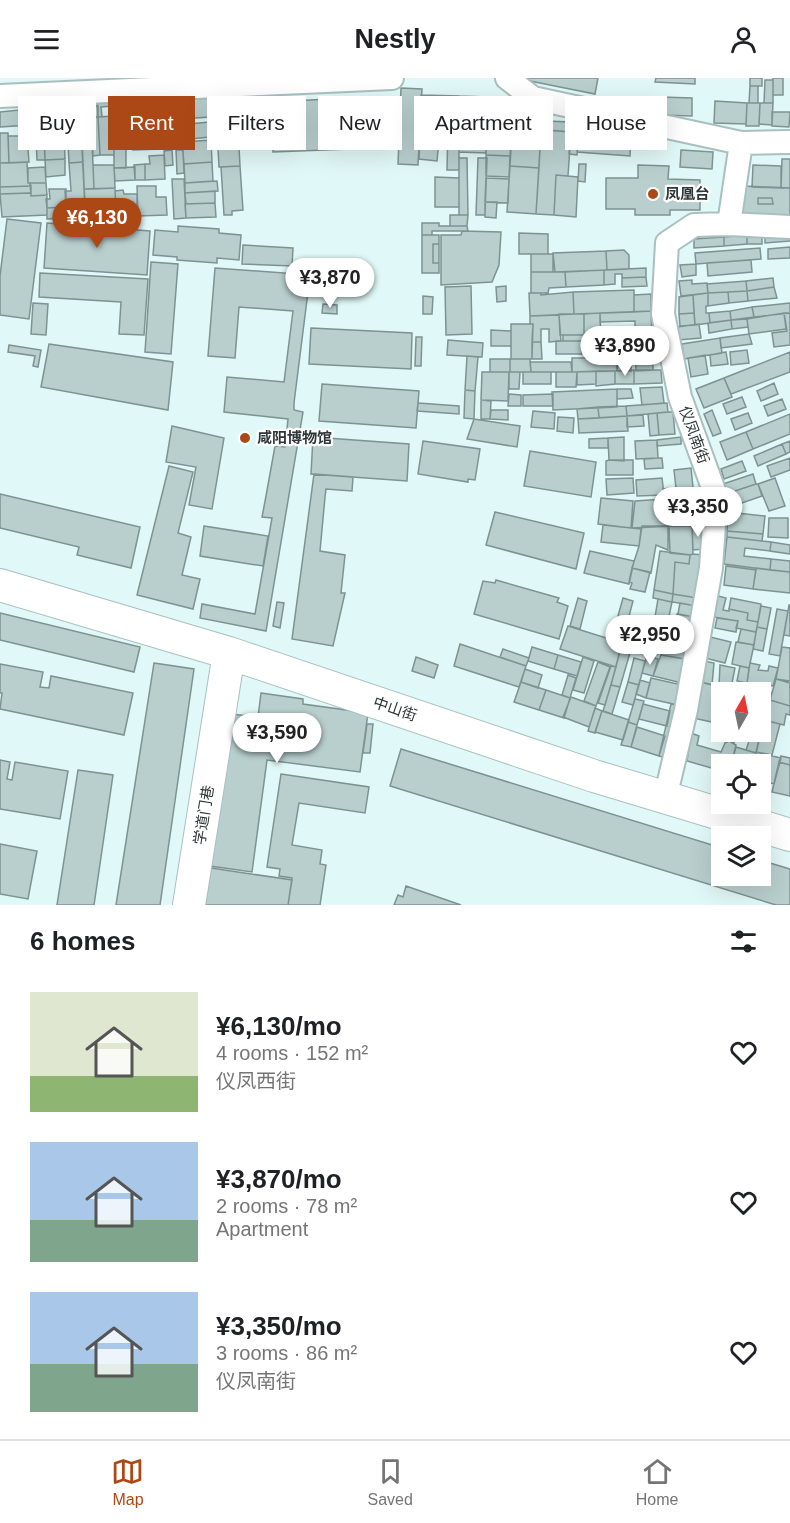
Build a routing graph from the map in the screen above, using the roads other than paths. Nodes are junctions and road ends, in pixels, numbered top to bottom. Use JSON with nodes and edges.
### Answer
{"nodes":[{"id":1,"x":392,"y":78,"type":"edge"},
{"id":2,"x":507,"y":78,"type":"edge"},
{"id":3,"x":0,"y":96,"type":"edge"},
{"id":4,"x":790,"y":142,"type":"edge"},
{"id":5,"x":741,"y":143,"type":"junction"},
{"id":6,"x":729,"y":224,"type":"junction"},
{"id":7,"x":790,"y":227,"type":"edge"},
{"id":8,"x":0,"y":585,"type":"edge"},
{"id":9,"x":229,"y":653,"type":"junction"},
{"id":10,"x":665,"y":798,"type":"junction"},
{"id":11,"x":790,"y":835,"type":"edge"},
{"id":12,"x":189,"y":905,"type":"edge"}],
"edges":[{"from":1,"to":3,"type":"street"},
{"from":2,"to":5,"type":"street"},
{"from":4,"to":5,"type":"street"},
{"from":5,"to":6,"type":"street"},
{"from":6,"to":7,"type":"street"},
{"from":6,"to":10,"type":"street","name":"仪凤南街"},
{"from":8,"to":9,"type":"street","name":"中山街"},
{"from":9,"to":10,"type":"street","name":"中山街"},
{"from":9,"to":12,"type":"street","name":"学道门巷"},
{"from":10,"to":11,"type":"street","name":"中山街"}]}
